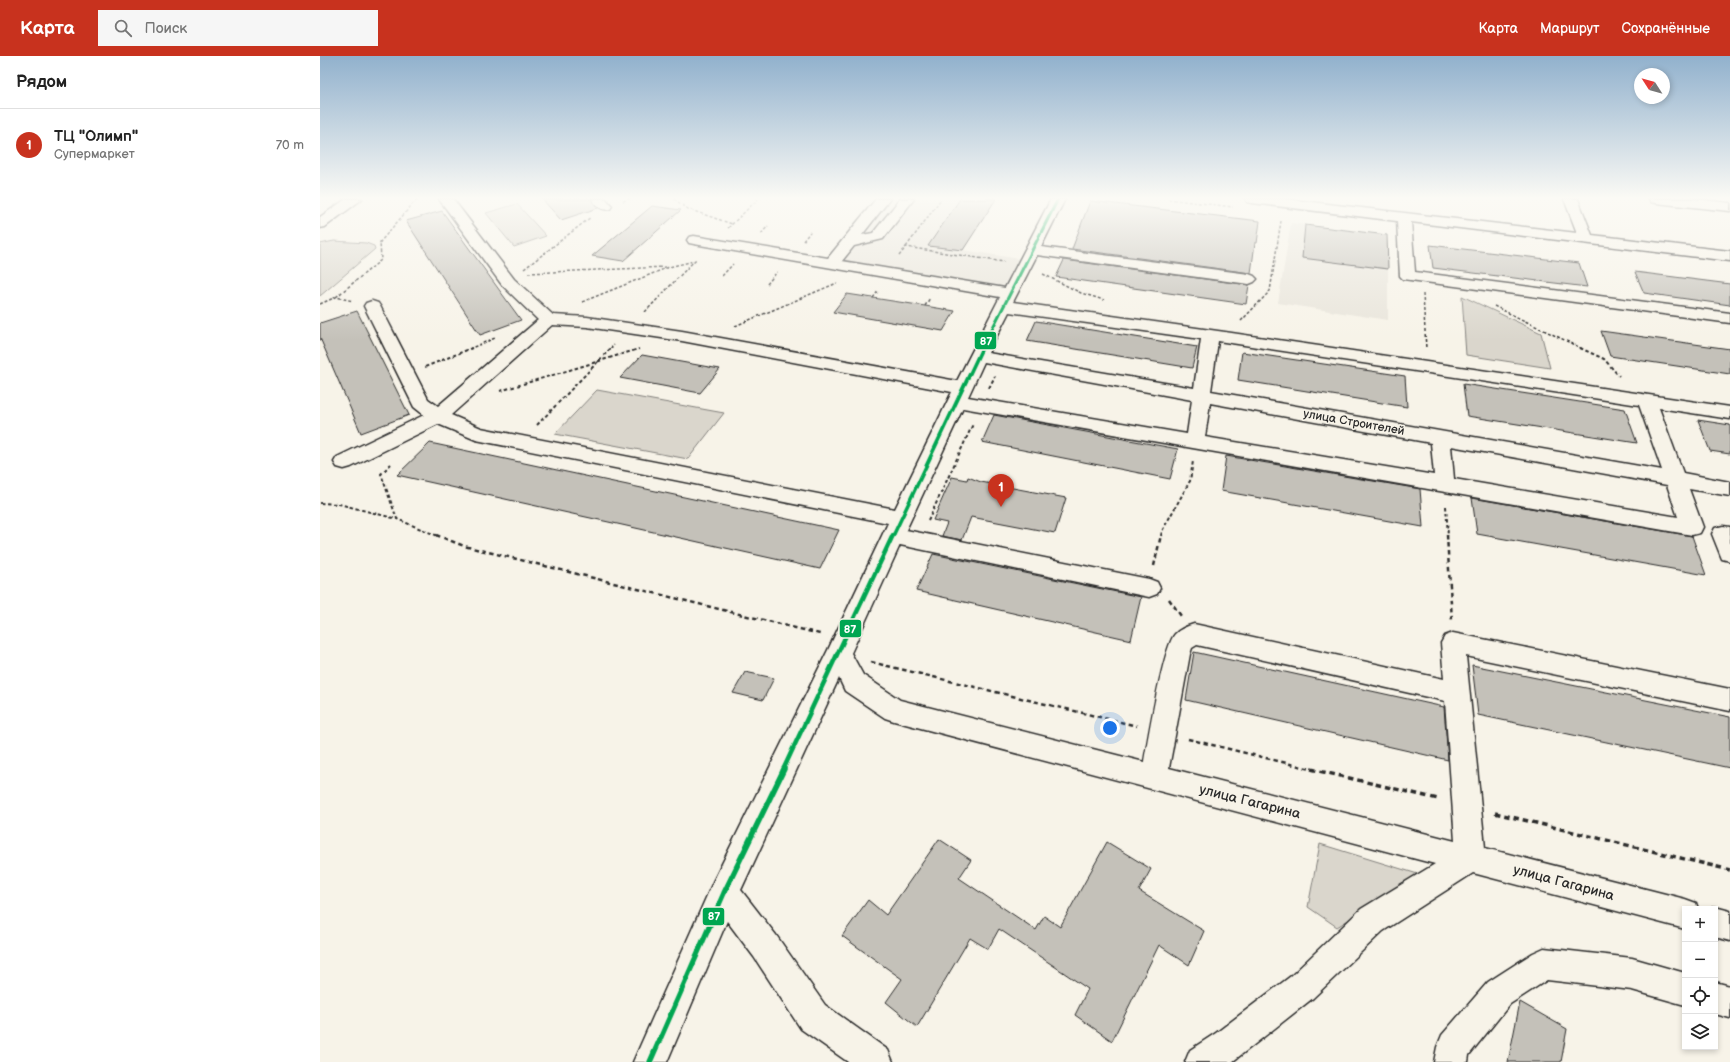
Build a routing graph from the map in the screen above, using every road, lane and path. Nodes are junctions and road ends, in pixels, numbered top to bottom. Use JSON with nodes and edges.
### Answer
{"nodes":[{"id":1,"x":380,"y":246,"type":"edge"},
{"id":2,"x":487,"y":246,"type":"edge"},
{"id":3,"x":550,"y":246,"type":"edge"},
{"id":4,"x":728,"y":246,"type":"edge"},
{"id":5,"x":846,"y":246,"type":"edge"},
{"id":6,"x":1035,"y":246,"type":"edge"},
{"id":7,"x":1406,"y":246,"type":"edge"},
{"id":8,"x":1645,"y":246,"type":"edge"},
{"id":9,"x":906,"y":247,"type":"joint"},
{"id":10,"x":1052,"y":253,"type":"junction"},
{"id":11,"x":1730,"y":256,"type":"edge"},
{"id":12,"x":1029,"y":257,"type":"junction"},
{"id":13,"x":832,"y":264,"type":"junction"},
{"id":14,"x":669,"y":267,"type":"dead end"},
{"id":15,"x":870,"y":270,"type":"junction"},
{"id":16,"x":886,"y":273,"type":"junction"},
{"id":17,"x":514,"y":277,"type":"junction"},
{"id":18,"x":1249,"y":279,"type":"dead end"},
{"id":19,"x":336,"y":297,"type":"junction"},
{"id":20,"x":1007,"y":300,"type":"junction"},
{"id":21,"x":320,"y":304,"type":"edge"},
{"id":22,"x":1491,"y":304,"type":"dead end"},
{"id":23,"x":372,"y":306,"type":"joint"},
{"id":24,"x":1026,"y":309,"type":"junction"},
{"id":25,"x":1730,"y":318,"type":"edge"},
{"id":26,"x":548,"y":320,"type":"junction"},
{"id":27,"x":1210,"y":335,"type":"junction"},
{"id":28,"x":701,"y":340,"type":"junction"},
{"id":29,"x":640,"y":349,"type":"dead end"},
{"id":30,"x":978,"y":356,"type":"junction"},
{"id":31,"x":1002,"y":360,"type":"junction"},
{"id":32,"x":494,"y":392,"type":"dead end"},
{"id":33,"x":960,"y":395,"type":"junction"},
{"id":34,"x":1202,"y":396,"type":"junction"},
{"id":35,"x":1643,"y":400,"type":"junction"},
{"id":36,"x":981,"y":406,"type":"junction"},
{"id":37,"x":1730,"y":413,"type":"edge"},
{"id":38,"x":438,"y":416,"type":"junction"},
{"id":39,"x":1440,"y":437,"type":"junction"},
{"id":40,"x":1196,"y":442,"type":"junction"},
{"id":41,"x":344,"y":462,"type":"dead end"},
{"id":42,"x":392,"y":464,"type":"dead end"},
{"id":43,"x":1675,"y":479,"type":"junction"},
{"id":44,"x":1445,"y":485,"type":"junction"},
{"id":45,"x":1730,"y":489,"type":"edge"},
{"id":46,"x":320,"y":503,"type":"edge"},
{"id":47,"x":397,"y":519,"type":"junction"},
{"id":48,"x":897,"y":527,"type":"junction"},
{"id":49,"x":1730,"y":536,"type":"edge"},
{"id":50,"x":919,"y":541,"type":"junction"},
{"id":51,"x":1730,"y":553,"type":"edge"},
{"id":52,"x":1150,"y":588,"type":"junction"},
{"id":53,"x":1194,"y":634,"type":"junction"},
{"id":54,"x":1453,"y":643,"type":"junction"},
{"id":55,"x":839,"y":654,"type":"junction"},
{"id":56,"x":854,"y":683,"type":"junction"},
{"id":57,"x":1457,"y":693,"type":"junction"},
{"id":58,"x":1730,"y":700,"type":"edge"},
{"id":59,"x":1163,"y":732,"type":"junction"},
{"id":60,"x":1154,"y":777,"type":"junction"},
{"id":61,"x":1468,"y":806,"type":"junction"},
{"id":62,"x":1472,"y":858,"type":"junction"},
{"id":63,"x":1730,"y":870,"type":"edge"},
{"id":64,"x":724,"y":893,"type":"junction"},
{"id":65,"x":1682,"y":913,"type":"edge"},
{"id":66,"x":1718,"y":923,"type":"edge"},
{"id":67,"x":1730,"y":926,"type":"edge"},
{"id":68,"x":1682,"y":988,"type":"edge"},
{"id":69,"x":1718,"y":999,"type":"edge"},
{"id":70,"x":1730,"y":1002,"type":"edge"},
{"id":71,"x":650,"y":1062,"type":"edge"},
{"id":72,"x":876,"y":1062,"type":"edge"},
{"id":73,"x":1202,"y":1062,"type":"edge"},
{"id":74,"x":1451,"y":1062,"type":"edge"}],
"edges":[{"from":1,"to":19,"type":"path"},
{"from":2,"to":17,"type":"street"},
{"from":3,"to":17,"type":"path"},
{"from":4,"to":13,"type":"street"},
{"from":5,"to":13,"type":"street"},
{"from":6,"to":12,"type":"street"},
{"from":7,"to":25,"type":"street"},
{"from":8,"to":11,"type":"street"},
{"from":9,"to":12,"type":"path"},
{"from":9,"to":16,"type":"path"},
{"from":10,"to":12,"type":"street"},
{"from":10,"to":18,"type":"street"},
{"from":10,"to":24,"type":"path"},
{"from":12,"to":20,"type":"street"},
{"from":13,"to":15,"type":"street"},
{"from":14,"to":17,"type":"path"},
{"from":15,"to":16,"type":"street"},
{"from":15,"to":28,"type":"path"},
{"from":16,"to":20,"type":"street"},
{"from":17,"to":26,"type":"street"},
{"from":19,"to":21,"type":"path"},
{"from":19,"to":23,"type":"path"},
{"from":20,"to":24,"type":"street"},
{"from":20,"to":30,"type":"street"},
{"from":22,"to":35,"type":"path"},
{"from":23,"to":38,"type":"street"},
{"from":24,"to":27,"type":"street"},
{"from":26,"to":28,"type":"street"},
{"from":26,"to":38,"type":"street"},
{"from":27,"to":34,"type":"street"},
{"from":27,"to":35,"type":"street"},
{"from":28,"to":33,"type":"street"},
{"from":29,"to":32,"type":"path"},
{"from":30,"to":31,"type":"street","name":"улица Строителей"},
{"from":30,"to":33,"type":"street"},
{"from":31,"to":34,"type":"street","name":"улица Строителей"},
{"from":31,"to":36,"type":"path"},
{"from":33,"to":36,"type":"street"},
{"from":33,"to":48,"type":"street"},
{"from":34,"to":39,"type":"street","name":"улица Строителей"},
{"from":34,"to":40,"type":"street"},
{"from":35,"to":37,"type":"street"},
{"from":35,"to":43,"type":"street"},
{"from":36,"to":40,"type":"street"},
{"from":36,"to":50,"type":"path"},
{"from":38,"to":41,"type":"street"},
{"from":38,"to":48,"type":"street"},
{"from":39,"to":43,"type":"street","name":"улица Строителей"},
{"from":39,"to":44,"type":"street"},
{"from":40,"to":44,"type":"street"},
{"from":40,"to":52,"type":"path"},
{"from":42,"to":47,"type":"path"},
{"from":43,"to":44,"type":"street"},
{"from":43,"to":45,"type":"street","name":"улица Строителей"},
{"from":44,"to":54,"type":"path"},
{"from":46,"to":47,"type":"path"},
{"from":47,"to":55,"type":"path"},
{"from":48,"to":50,"type":"street"},
{"from":48,"to":55,"type":"street"},
{"from":49,"to":51,"type":"street"},
{"from":50,"to":52,"type":"street"},
{"from":52,"to":53,"type":"path"},
{"from":53,"to":57,"type":"street"},
{"from":53,"to":59,"type":"street"},
{"from":54,"to":57,"type":"street"},
{"from":54,"to":58,"type":"street"},
{"from":55,"to":56,"type":"street","name":"улица Гагарина"},
{"from":55,"to":64,"type":"street"},
{"from":56,"to":59,"type":"path"},
{"from":56,"to":60,"type":"street","name":"улица Гагарина"},
{"from":57,"to":61,"type":"street"},
{"from":59,"to":60,"type":"street"},
{"from":59,"to":61,"type":"path"},
{"from":60,"to":62,"type":"street","name":"улица Гагарина"},
{"from":61,"to":62,"type":"street"},
{"from":61,"to":63,"type":"path"},
{"from":62,"to":65,"type":"street","name":"улица Гагарина"},
{"from":62,"to":73,"type":"street"},
{"from":64,"to":71,"type":"street"},
{"from":64,"to":72,"type":"street"},
{"from":66,"to":67,"type":"street"},
{"from":68,"to":74,"type":"street"},
{"from":69,"to":70,"type":"street"}]}
